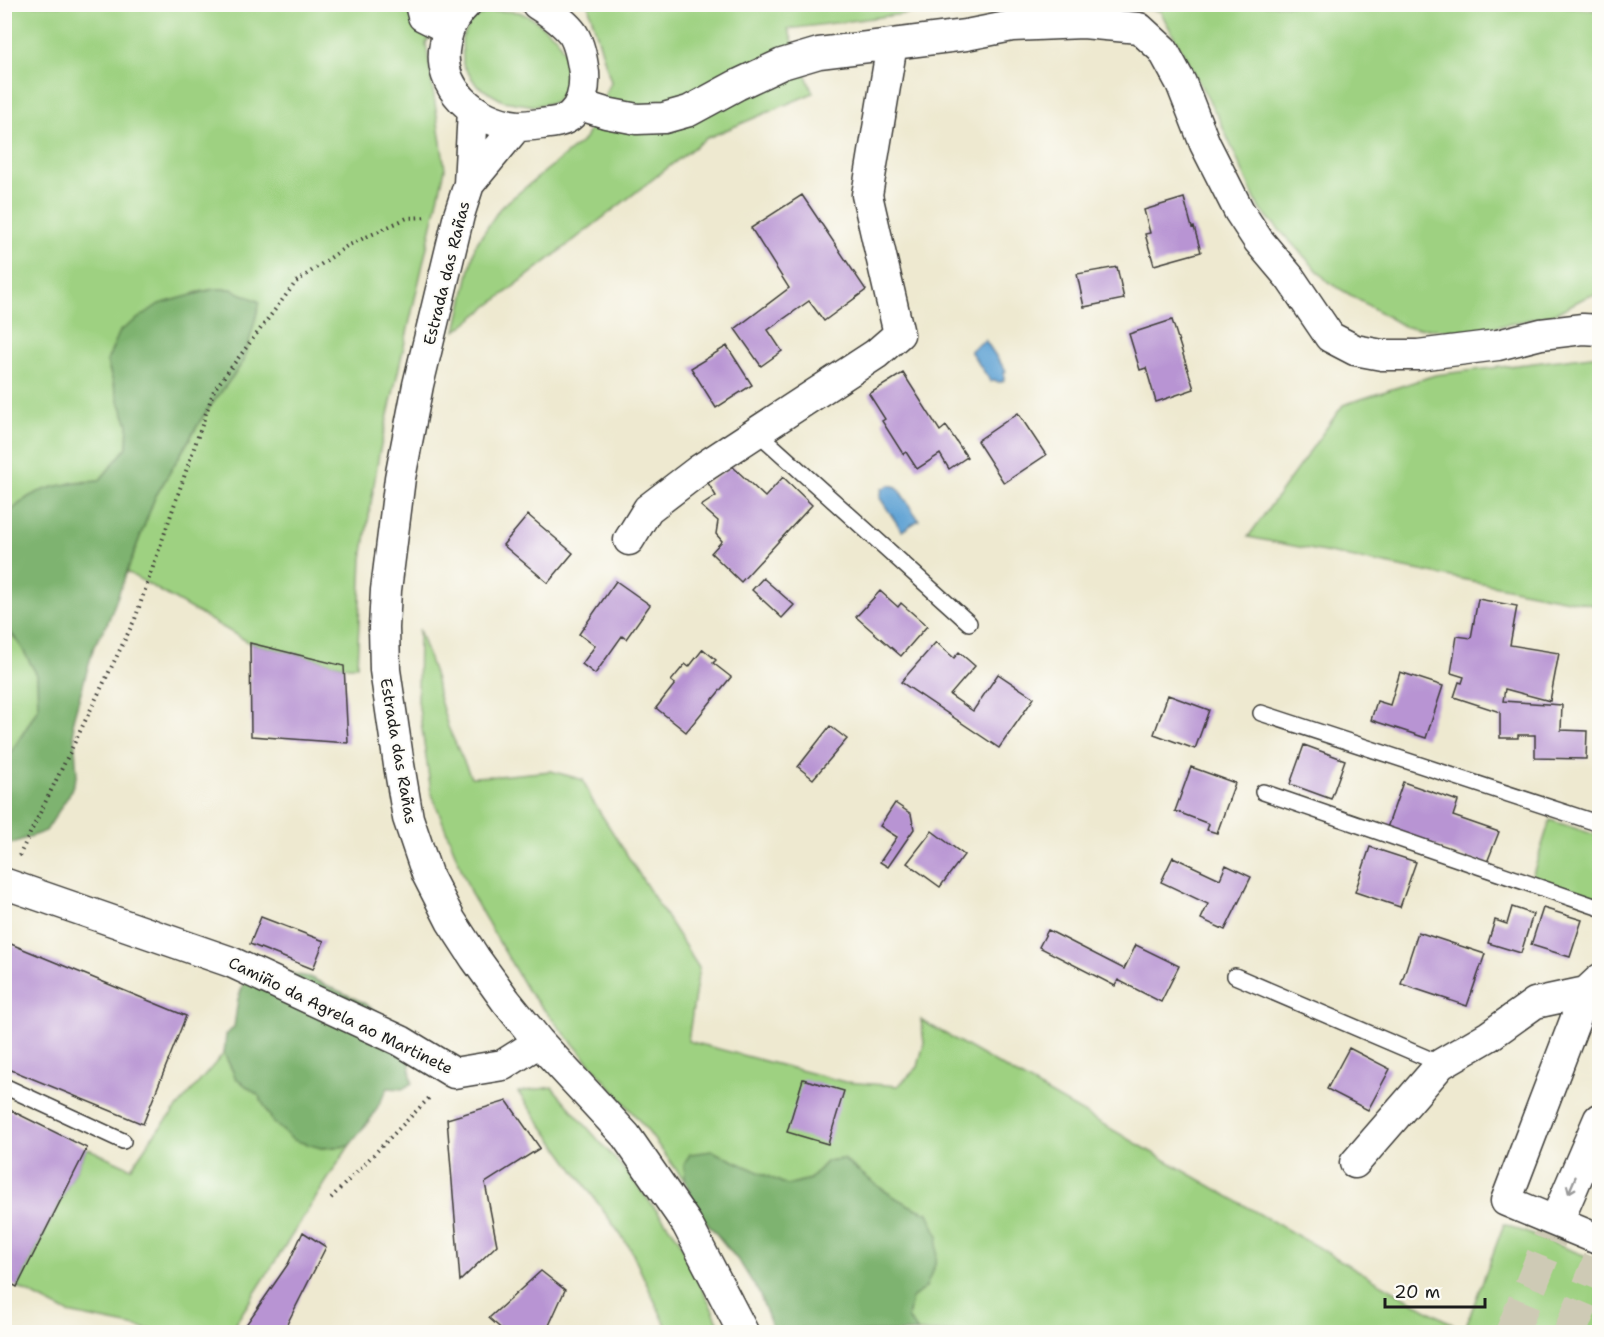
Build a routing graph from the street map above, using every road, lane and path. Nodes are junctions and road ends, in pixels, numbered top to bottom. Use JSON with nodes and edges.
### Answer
{"nodes":[{"id":1,"x":420,"y":4,"type":"edge"},
{"id":2,"x":466,"y":4,"type":"edge"},
{"id":3,"x":539,"y":5,"type":"edge"},
{"id":4,"x":449,"y":29,"type":"junction"},
{"id":5,"x":892,"y":44,"type":"junction"},
{"id":6,"x":580,"y":105,"type":"junction"},
{"id":7,"x":473,"y":110,"type":"junction"},
{"id":8,"x":517,"y":126,"type":"junction"},
{"id":9,"x":469,"y":184,"type":"junction"},
{"id":10,"x":459,"y":215,"type":"junction"},
{"id":11,"x":1599,"y":330,"type":"edge"},
{"id":12,"x":757,"y":432,"type":"junction"},
{"id":13,"x":629,"y":540,"type":"dead end"},
{"id":14,"x":969,"y":623,"type":"dead end"},
{"id":15,"x":1260,"y":712,"type":"dead end"},
{"id":16,"x":1263,"y":792,"type":"dead end"},
{"id":17,"x":1599,"y":824,"type":"edge"},
{"id":18,"x":5,"y":885,"type":"edge"},
{"id":19,"x":1599,"y":908,"type":"edge"},
{"id":20,"x":1235,"y":976,"type":"dead end"},
{"id":21,"x":1593,"y":986,"type":"edge"},
{"id":22,"x":539,"y":1042,"type":"junction"},
{"id":23,"x":1441,"y":1064,"type":"junction"},
{"id":24,"x":454,"y":1073,"type":"junction"},
{"id":25,"x":4,"y":1086,"type":"edge"},
{"id":26,"x":1599,"y":1120,"type":"edge"},
{"id":27,"x":123,"y":1141,"type":"dead end"},
{"id":28,"x":1355,"y":1163,"type":"dead end"},
{"id":29,"x":331,"y":1198,"type":"dead end"},
{"id":30,"x":1561,"y":1211,"type":"tunnel mouth"},
{"id":31,"x":1599,"y":1240,"type":"edge"},
{"id":32,"x":743,"y":1332,"type":"edge"}],
"edges":[{"from":1,"to":4,"type":"street"},
{"from":2,"to":4,"type":"street"},
{"from":3,"to":6,"type":"street"},
{"from":4,"to":7,"type":"street"},
{"from":5,"to":6,"type":"street"},
{"from":5,"to":11,"type":"street"},
{"from":5,"to":12,"type":"street"},
{"from":6,"to":8,"type":"street"},
{"from":7,"to":8,"type":"street"},
{"from":7,"to":9,"type":"street","name":"Estrada das Rañas"},
{"from":8,"to":9,"type":"street","name":"Estrada das Rañas"},
{"from":9,"to":10,"type":"street","name":"Estrada das Rañas"},
{"from":10,"to":18,"type":"path"},
{"from":10,"to":22,"type":"street","name":"Estrada das Rañas"},
{"from":12,"to":13,"type":"street"},
{"from":12,"to":14,"type":"lane"},
{"from":15,"to":17,"type":"lane"},
{"from":16,"to":19,"type":"lane"},
{"from":18,"to":24,"type":"street","name":"Camiño da Agrela ao Martinete"},
{"from":20,"to":23,"type":"lane"},
{"from":21,"to":23,"type":"street"},
{"from":21,"to":31,"type":"street"},
{"from":22,"to":24,"type":"street","name":"Camiño da Agrela ao Martinete"},
{"from":22,"to":32,"type":"street","name":"Estrada das Rañas"},
{"from":23,"to":28,"type":"street"},
{"from":24,"to":29,"type":"path"},
{"from":25,"to":27,"type":"lane"},
{"from":26,"to":30,"type":"highway","one_way":true}]}
